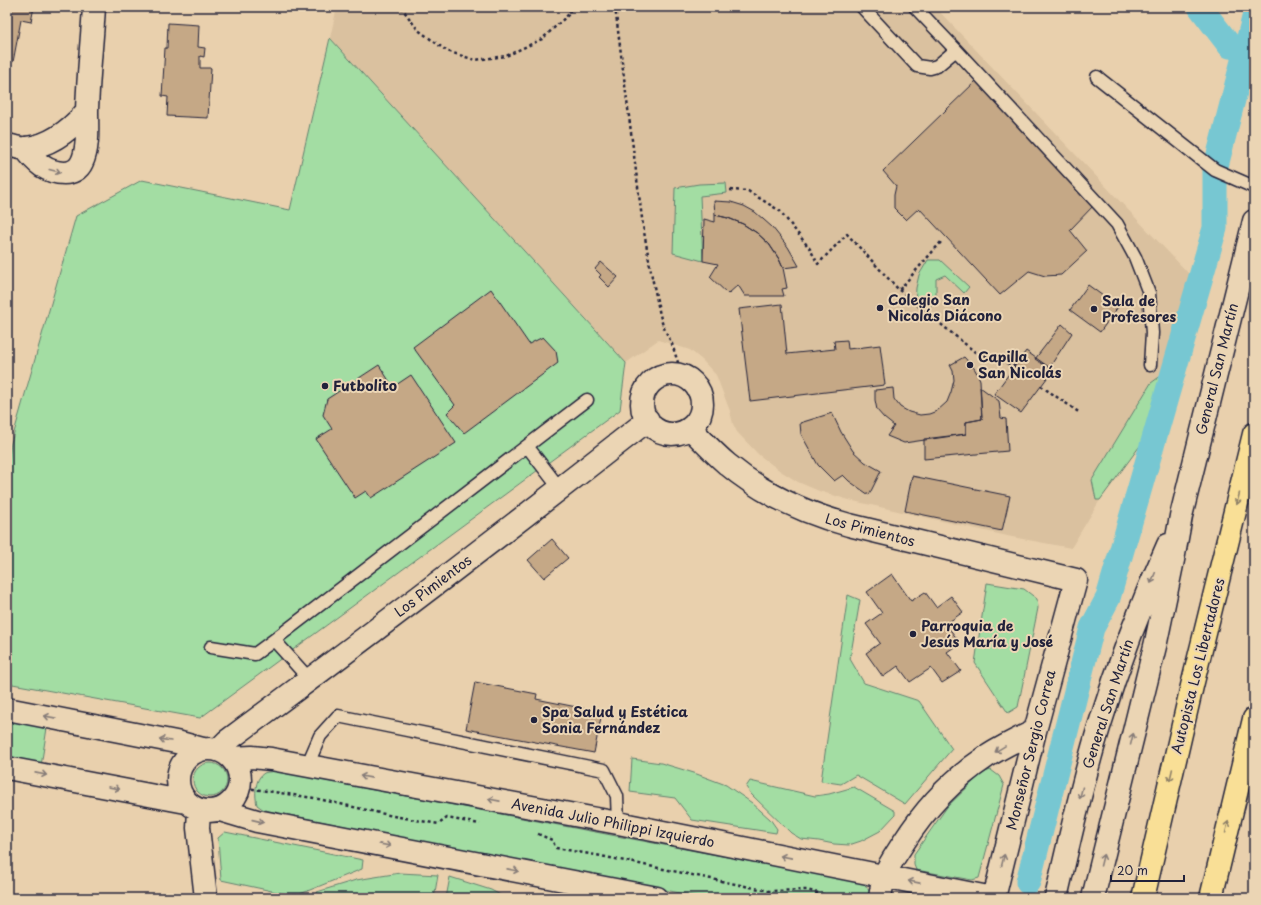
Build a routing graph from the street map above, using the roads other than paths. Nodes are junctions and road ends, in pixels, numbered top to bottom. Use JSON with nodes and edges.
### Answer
{"nodes":[{"id":1,"x":94,"y":7,"type":"edge"},
{"id":2,"x":862,"y":7,"type":"edge"},
{"id":3,"x":915,"y":7,"type":"edge"},
{"id":4,"x":956,"y":50,"type":"junction"},
{"id":5,"x":1097,"y":77,"type":"dead end"},
{"id":6,"x":87,"y":110,"type":"junction"},
{"id":7,"x":16,"y":147,"type":"edge"},
{"id":8,"x":1254,"y":188,"type":"edge"},
{"id":9,"x":1254,"y":221,"type":"edge"},
{"id":10,"x":1150,"y":365,"type":"dead end"},
{"id":11,"x":587,"y":400,"type":"dead end"},
{"id":12,"x":648,"y":420,"type":"junction"},
{"id":13,"x":690,"y":428,"type":"junction"},
{"id":14,"x":1254,"y":434,"type":"edge"},
{"id":15,"x":527,"y":446,"type":"junction"},
{"id":16,"x":560,"y":489,"type":"junction"},
{"id":17,"x":1180,"y":516,"type":"junction"},
{"id":18,"x":1076,"y":580,"type":"joint"},
{"id":19,"x":274,"y":640,"type":"junction"},
{"id":20,"x":211,"y":647,"type":"dead end"},
{"id":21,"x":310,"y":680,"type":"junction"},
{"id":22,"x":7,"y":709,"type":"edge"},
{"id":23,"x":1254,"y":719,"type":"edge"},
{"id":24,"x":1035,"y":731,"type":"junction"},
{"id":25,"x":217,"y":753,"type":"junction"},
{"id":26,"x":307,"y":766,"type":"junction"},
{"id":27,"x":7,"y":768,"type":"edge"},
{"id":28,"x":202,"y":807,"type":"junction"},
{"id":29,"x":618,"y":823,"type":"junction"},
{"id":30,"x":884,"y":876,"type":"junction"},
{"id":31,"x":206,"y":898,"type":"edge"},
{"id":32,"x":657,"y":898,"type":"edge"},
{"id":33,"x":880,"y":898,"type":"edge"},
{"id":34,"x":994,"y":898,"type":"edge"},
{"id":35,"x":1056,"y":898,"type":"edge"},
{"id":36,"x":1093,"y":898,"type":"edge"},
{"id":37,"x":1143,"y":898,"type":"edge"},
{"id":38,"x":1211,"y":898,"type":"edge"}],
"edges":[{"from":1,"to":6,"type":"street"},
{"from":2,"to":4,"type":"lane"},
{"from":3,"to":4,"type":"lane"},
{"from":4,"to":10,"type":"lane"},
{"from":5,"to":8,"type":"lane"},
{"from":6,"to":7,"type":"street"},
{"from":7,"to":6,"type":"street","one_way":true},
{"from":9,"to":17,"type":"street","name":"General San Martín"},
{"from":11,"to":15,"type":"lane"},
{"from":12,"to":13,"type":"street"},
{"from":12,"to":13,"type":"street"},
{"from":12,"to":16,"type":"street","name":"Los Pimientos"},
{"from":13,"to":18,"type":"street","name":"Los Pimientos"},
{"from":14,"to":37,"type":"highway","name":"Autopista Los Libertadores","one_way":true},
{"from":15,"to":16,"type":"lane"},
{"from":15,"to":19,"type":"lane"},
{"from":16,"to":21,"type":"street","name":"Los Pimientos"},
{"from":17,"to":35,"type":"street","name":"General San Martín","one_way":true},
{"from":36,"to":17,"type":"street","name":"General San Martín","one_way":true},
{"from":18,"to":24,"type":"street","name":"Monseñor Sergio Correa"},
{"from":19,"to":20,"type":"lane"},
{"from":19,"to":21,"type":"lane"},
{"from":21,"to":25,"type":"street","name":"Los Pimientos"},
{"from":25,"to":22,"type":"street","name":"Avenida Julio Philippi Izquierdo","one_way":true},
{"from":38,"to":23,"type":"highway","one_way":true},
{"from":24,"to":30,"type":"street","one_way":true},
{"from":34,"to":24,"type":"street","name":"Monseñor Sergio Correa","one_way":true},
{"from":25,"to":26,"type":"street","name":"Avenida Julio Philippi Izquierdo"},
{"from":25,"to":28,"type":"street"},
{"from":25,"to":28,"type":"street"},
{"from":29,"to":26,"type":"street","name":"Avenida Julio Philippi Izquierdo","one_way":true},
{"from":26,"to":29,"type":"lane"},
{"from":27,"to":28,"type":"street","one_way":true},
{"from":28,"to":31,"type":"street"},
{"from":28,"to":32,"type":"street","one_way":true},
{"from":30,"to":29,"type":"street","name":"Avenida Julio Philippi Izquierdo","one_way":true},
{"from":30,"to":33,"type":"street"},
{"from":34,"to":30,"type":"street","name":"Avenida Julio Philippi Izquierdo","one_way":true}]}
